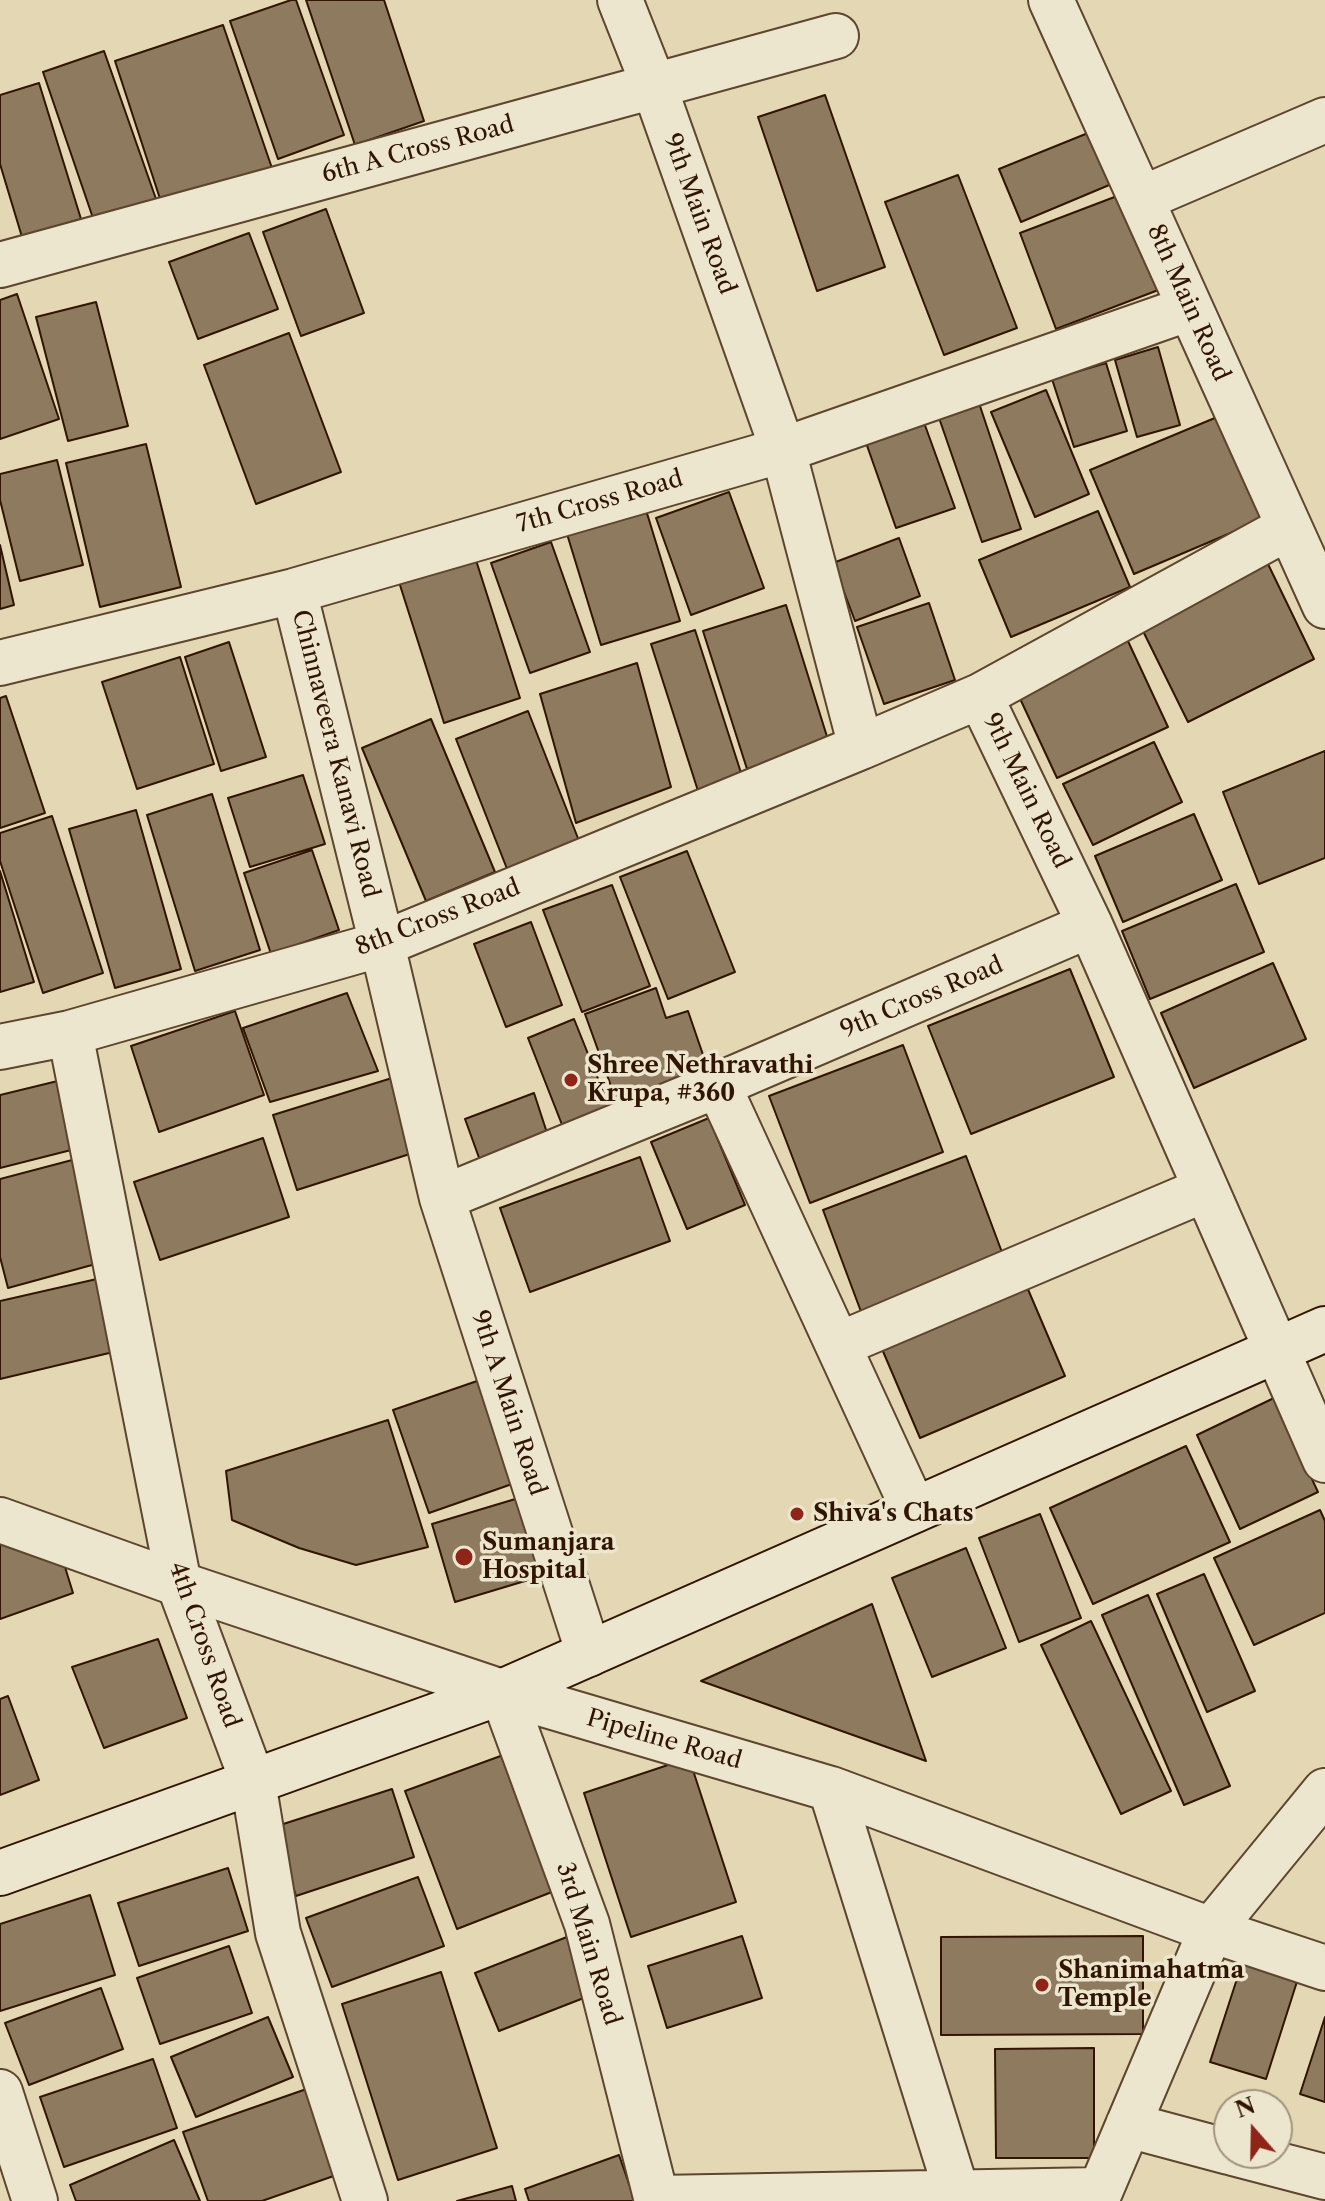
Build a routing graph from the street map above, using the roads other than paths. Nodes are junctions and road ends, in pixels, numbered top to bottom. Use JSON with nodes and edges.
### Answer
{"nodes":[{"id":1,"x":620,"y":0,"type":"edge"},
{"id":2,"x":1051,"y":0,"type":"edge"},
{"id":3,"x":836,"y":36,"type":"dead end"},
{"id":4,"x":654,"y":86,"type":"junction"},
{"id":5,"x":1325,"y":120,"type":"edge"},
{"id":6,"x":1141,"y":199,"type":"junction"},
{"id":7,"x":0,"y":265,"type":"edge"},
{"id":8,"x":1190,"y":308,"type":"junction"},
{"id":9,"x":783,"y":450,"type":"junction"},
{"id":10,"x":1289,"y":527,"type":"junction"},
{"id":11,"x":294,"y":591,"type":"junction"},
{"id":12,"x":1325,"y":606,"type":"edge"},
{"id":13,"x":0,"y":663,"type":"edge"},
{"id":14,"x":980,"y":696,"type":"junction"},
{"id":15,"x":861,"y":747,"type":"junction"},
{"id":16,"x":1090,"y":925,"type":"junction"},
{"id":17,"x":382,"y":944,"type":"junction"},
{"id":18,"x":70,"y":1033,"type":"junction"},
{"id":19,"x":0,"y":1047,"type":"edge"},
{"id":20,"x":718,"y":1085,"type":"junction"},
{"id":21,"x":1206,"y":1189,"type":"junction"},
{"id":22,"x":442,"y":1198,"type":"junction"},
{"id":23,"x":1325,"y":1329,"type":"edge"},
{"id":24,"x":838,"y":1345,"type":"junction"},
{"id":25,"x":1277,"y":1350,"type":"junction"},
{"id":26,"x":1325,"y":1460,"type":"edge"},
{"id":27,"x":914,"y":1510,"type":"junction"},
{"id":28,"x":0,"y":1520,"type":"edge"},
{"id":29,"x":179,"y":1584,"type":"junction"},
{"id":30,"x":589,"y":1654,"type":"junction"},
{"id":31,"x":502,"y":1692,"type":"junction"},
{"id":32,"x":253,"y":1782,"type":"junction"},
{"id":33,"x":831,"y":1789,"type":"junction"},
{"id":34,"x":1325,"y":1791,"type":"edge"},
{"id":35,"x":0,"y":1873,"type":"edge"},
{"id":36,"x":1211,"y":1930,"type":"junction"},
{"id":37,"x":1325,"y":1968,"type":"edge"},
{"id":38,"x":0,"y":2092,"type":"edge"},
{"id":39,"x":1128,"y":2125,"type":"junction"},
{"id":40,"x":1213,"y":2147,"type":"edge"},
{"id":41,"x":1293,"y":2168,"type":"edge"},
{"id":42,"x":1325,"y":2177,"type":"edge"},
{"id":43,"x":957,"y":2193,"type":"junction"},
{"id":44,"x":1098,"y":2196,"type":"edge"},
{"id":45,"x":657,"y":2199,"type":"edge"},
{"id":46,"x":35,"y":2201,"type":"edge"},
{"id":47,"x":365,"y":2201,"type":"edge"}],
"edges":[{"from":1,"to":4,"type":"street","name":"9th Main Road"},
{"from":2,"to":6,"type":"street","name":"8th Main Road"},
{"from":3,"to":4,"type":"street","name":"6th A Cross Road"},
{"from":4,"to":7,"type":"street","name":"6th A Cross Road"},
{"from":4,"to":9,"type":"street","name":"9th Main Road"},
{"from":5,"to":6,"type":"street"},
{"from":6,"to":8,"type":"street","name":"8th Main Road"},
{"from":8,"to":9,"type":"street","name":"7th Cross Road"},
{"from":8,"to":10,"type":"street","name":"8th Main Road"},
{"from":9,"to":11,"type":"street","name":"7th Cross Road"},
{"from":9,"to":15,"type":"street","name":"9th Main Road"},
{"from":10,"to":12,"type":"street","name":"8th Main Road"},
{"from":10,"to":14,"type":"street"},
{"from":11,"to":13,"type":"street","name":"7th Cross Road"},
{"from":11,"to":17,"type":"street","name":"Chinnaveera Kanavi Road"},
{"from":14,"to":15,"type":"street","name":"9th Main Road"},
{"from":14,"to":16,"type":"street","name":"9th Main Road"},
{"from":15,"to":17,"type":"street","name":"8th Cross Road"},
{"from":16,"to":20,"type":"street","name":"9th Cross Road"},
{"from":16,"to":21,"type":"street","name":"9th Main Road"},
{"from":17,"to":18,"type":"street","name":"8th Cross Road"},
{"from":17,"to":22,"type":"street","name":"Chinnaveera Kanavi Road"},
{"from":18,"to":19,"type":"street","name":"8th Cross Road"},
{"from":18,"to":29,"type":"street","name":"4th Cross Road"},
{"from":20,"to":22,"type":"street","name":"9th Cross Road"},
{"from":20,"to":24,"type":"street"},
{"from":21,"to":24,"type":"street"},
{"from":21,"to":25,"type":"street","name":"9th Main Road"},
{"from":22,"to":30,"type":"street","name":"9th A Main Road"},
{"from":23,"to":25,"type":"street"},
{"from":24,"to":27,"type":"street"},
{"from":25,"to":26,"type":"street","name":"9th Main Road"},
{"from":25,"to":27,"type":"street"},
{"from":27,"to":30,"type":"street"},
{"from":28,"to":29,"type":"street","name":"Pipeline Road"},
{"from":29,"to":31,"type":"street","name":"Pipeline Road"},
{"from":29,"to":32,"type":"street","name":"4th Cross Road"},
{"from":30,"to":31,"type":"street"},
{"from":31,"to":32,"type":"street"},
{"from":31,"to":33,"type":"street","name":"Pipeline Road"},
{"from":31,"to":45,"type":"street","name":"3rd Main Road"},
{"from":32,"to":35,"type":"street"},
{"from":32,"to":47,"type":"street","name":"4th Cross Road"},
{"from":33,"to":36,"type":"street","name":"Pipeline Road"},
{"from":33,"to":43,"type":"street"},
{"from":34,"to":36,"type":"street"},
{"from":36,"to":37,"type":"street","name":"Pipeline Road"},
{"from":36,"to":39,"type":"street"},
{"from":38,"to":46,"type":"street"},
{"from":39,"to":40,"type":"street"},
{"from":39,"to":44,"type":"street"},
{"from":41,"to":42,"type":"street"},
{"from":43,"to":44,"type":"street"},
{"from":43,"to":45,"type":"street"}]}
